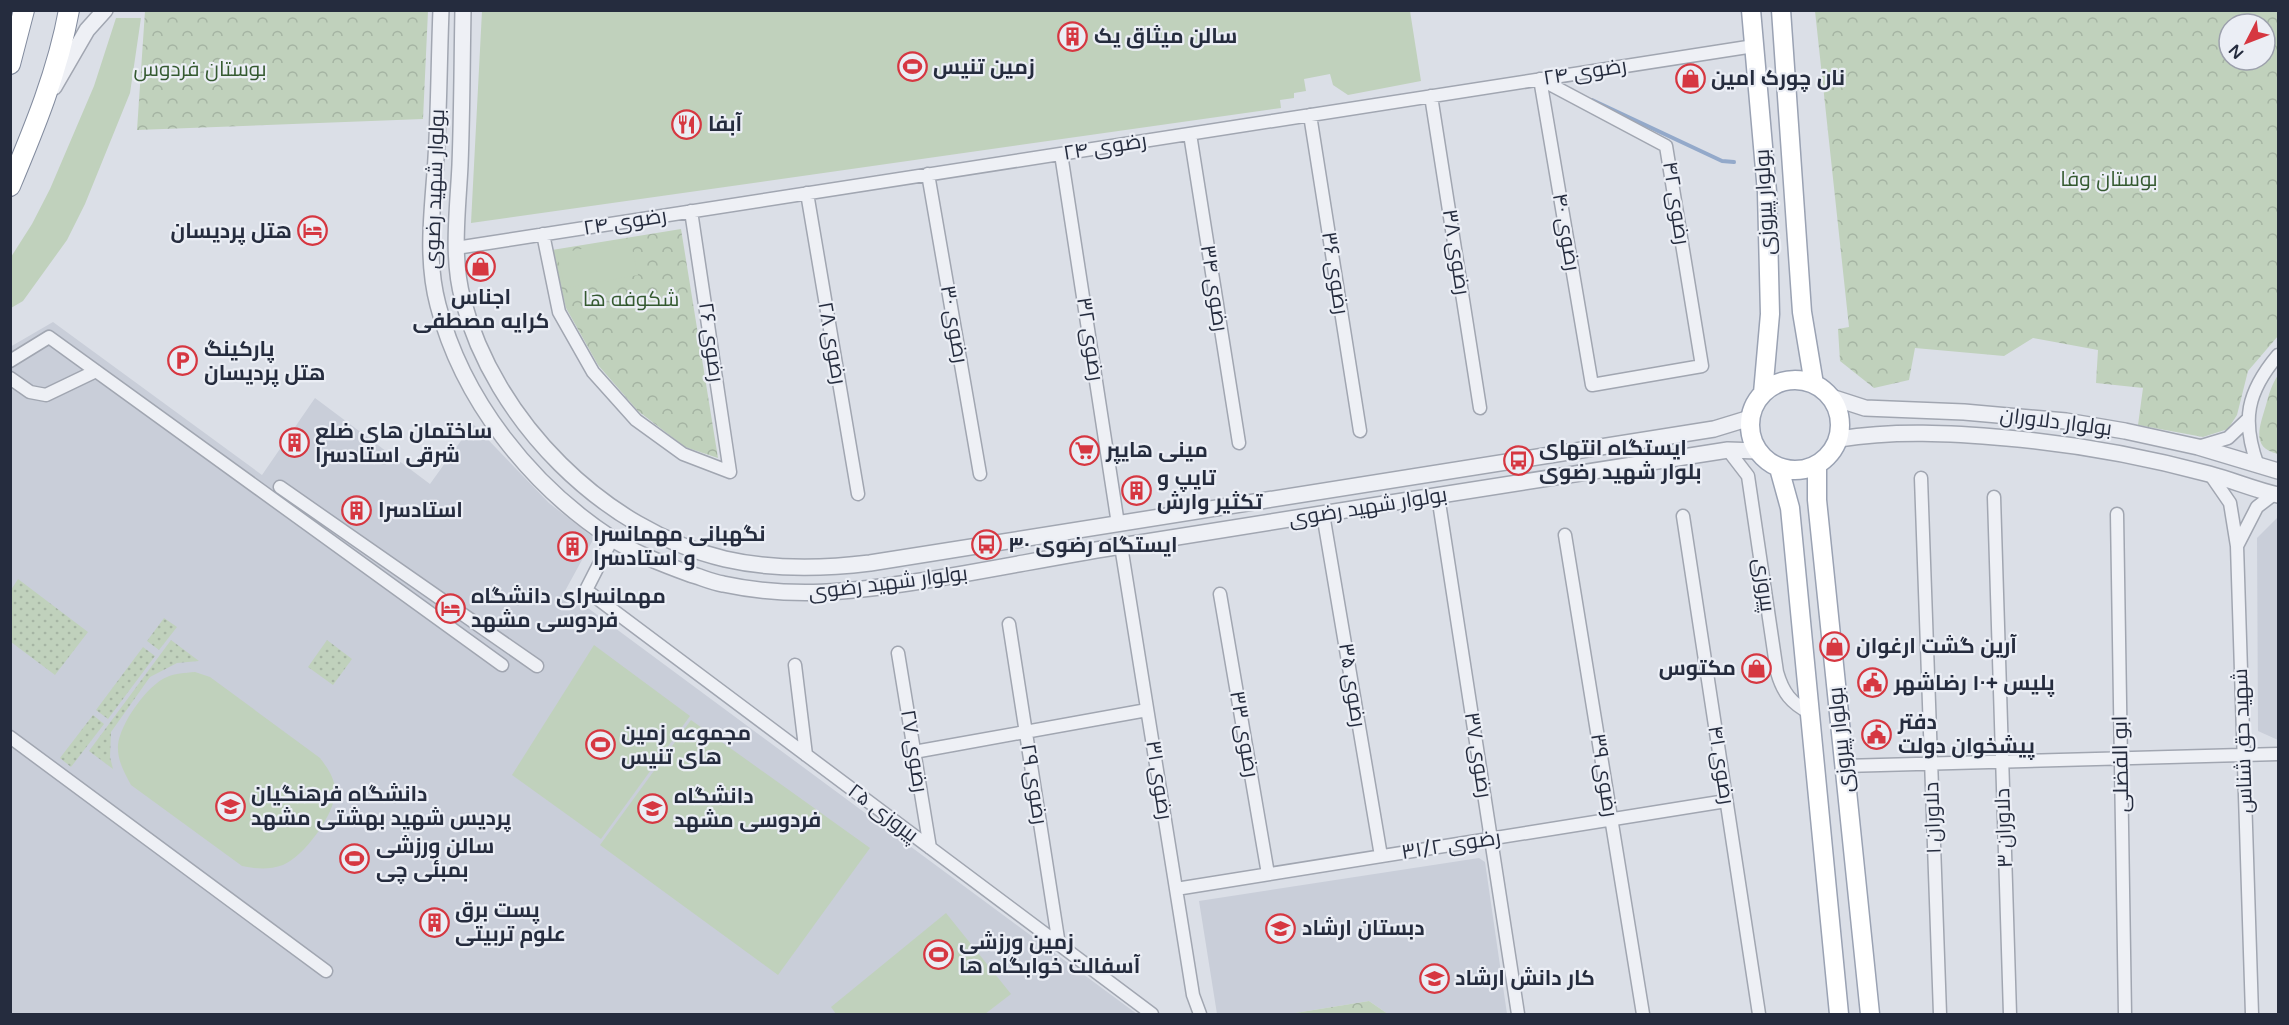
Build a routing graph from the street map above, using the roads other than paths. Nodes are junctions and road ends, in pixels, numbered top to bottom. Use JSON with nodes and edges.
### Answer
{"nodes":[{"id":1,"x":24,"y":10,"type":"edge"},
{"id":2,"x":69,"y":10,"type":"edge"},
{"id":3,"x":105,"y":10,"type":"edge"},
{"id":4,"x":441,"y":10,"type":"edge"},
{"id":5,"x":463,"y":10,"type":"edge"},
{"id":6,"x":1750,"y":10,"type":"edge"},
{"id":7,"x":1782,"y":10,"type":"edge"},
{"id":8,"x":1754,"y":46,"type":"junction"},
{"id":9,"x":10,"y":64,"type":"edge"},
{"id":10,"x":1540,"y":79,"type":"junction"},
{"id":11,"x":1431,"y":96,"type":"junction"},
{"id":12,"x":41,"y":111,"type":"junction"},
{"id":13,"x":1310,"y":115,"type":"junction"},
{"id":14,"x":1190,"y":134,"type":"junction"},
{"id":15,"x":1061,"y":154,"type":"junction"},
{"id":16,"x":928,"y":174,"type":"junction"},
{"id":17,"x":10,"y":186,"type":"edge"},
{"id":18,"x":807,"y":193,"type":"junction"},
{"id":19,"x":691,"y":211,"type":"junction"},
{"id":20,"x":543,"y":234,"type":"junction"},
{"id":21,"x":456,"y":248,"type":"junction"},
{"id":22,"x":2278,"y":355,"type":"edge"},
{"id":23,"x":10,"y":361,"type":"edge"},
{"id":24,"x":96,"y":371,"type":"junction"},
{"id":25,"x":10,"y":378,"type":"edge"},
{"id":26,"x":1814,"y":384,"type":"junction"},
{"id":27,"x":1592,"y":385,"type":"joint"},
{"id":28,"x":1763,"y":393,"type":"junction"},
{"id":29,"x":1831,"y":397,"type":"junction"},
{"id":30,"x":1480,"y":408,"type":"dead end"},
{"id":31,"x":1750,"y":418,"type":"junction"},
{"id":32,"x":2247,"y":420,"type":"junction"},
{"id":33,"x":1360,"y":431,"type":"dead end"},
{"id":34,"x":1839,"y":439,"type":"junction"},
{"id":35,"x":1239,"y":443,"type":"dead end"},
{"id":36,"x":2198,"y":447,"type":"junction"},
{"id":37,"x":1728,"y":450,"type":"junction"},
{"id":38,"x":1758,"y":451,"type":"junction"},
{"id":39,"x":1817,"y":466,"type":"junction"},
{"id":40,"x":2258,"y":466,"type":"junction"},
{"id":41,"x":1779,"y":468,"type":"junction"},
{"id":42,"x":2278,"y":471,"type":"edge"},
{"id":43,"x":980,"y":474,"type":"dead end"},
{"id":44,"x":2210,"y":474,"type":"junction"},
{"id":45,"x":1921,"y":478,"type":"dead end"},
{"id":46,"x":280,"y":487,"type":"dead end"},
{"id":47,"x":858,"y":494,"type":"dead end"},
{"id":48,"x":2276,"y":494,"type":"edge"},
{"id":49,"x":1438,"y":496,"type":"junction"},
{"id":50,"x":1994,"y":497,"type":"dead end"},
{"id":51,"x":1323,"y":514,"type":"junction"},
{"id":52,"x":2117,"y":514,"type":"dead end"},
{"id":53,"x":1683,"y":516,"type":"dead end"},
{"id":54,"x":1118,"y":524,"type":"junction"},
{"id":55,"x":1565,"y":535,"type":"dead end"},
{"id":56,"x":612,"y":539,"type":"junction"},
{"id":57,"x":1121,"y":546,"type":"junction"},
{"id":58,"x":2237,"y":546,"type":"junction"},
{"id":59,"x":1220,"y":594,"type":"dead end"},
{"id":60,"x":1009,"y":624,"type":"dead end"},
{"id":61,"x":898,"y":653,"type":"dead end"},
{"id":62,"x":502,"y":665,"type":"dead end"},
{"id":63,"x":795,"y":665,"type":"dead end"},
{"id":64,"x":537,"y":666,"type":"dead end"},
{"id":65,"x":1148,"y":710,"type":"junction"},
{"id":66,"x":1810,"y":713,"type":"junction"},
{"id":67,"x":1026,"y":732,"type":"junction"},
{"id":68,"x":10,"y":737,"type":"edge"},
{"id":69,"x":914,"y":752,"type":"junction"},
{"id":70,"x":2278,"y":754,"type":"edge"},
{"id":71,"x":806,"y":755,"type":"junction"},
{"id":72,"x":2243,"y":755,"type":"junction"},
{"id":73,"x":2120,"y":758,"type":"junction"},
{"id":74,"x":2001,"y":762,"type":"junction"},
{"id":75,"x":1932,"y":764,"type":"junction"},
{"id":76,"x":1844,"y":766,"type":"junction"},
{"id":77,"x":1726,"y":801,"type":"junction"},
{"id":78,"x":1611,"y":819,"type":"junction"},
{"id":79,"x":1491,"y":839,"type":"junction"},
{"id":80,"x":930,"y":848,"type":"junction"},
{"id":81,"x":1381,"y":856,"type":"junction"},
{"id":82,"x":1268,"y":874,"type":"junction"},
{"id":83,"x":1176,"y":889,"type":"junction"},
{"id":84,"x":1059,"y":945,"type":"junction"},
{"id":85,"x":326,"y":971,"type":"dead end"},
{"id":86,"x":1152,"y":1014,"type":"edge"},
{"id":87,"x":1200,"y":1014,"type":"edge"},
{"id":88,"x":1518,"y":1014,"type":"edge"},
{"id":89,"x":1643,"y":1014,"type":"edge"},
{"id":90,"x":1759,"y":1014,"type":"edge"},
{"id":91,"x":1839,"y":1014,"type":"edge"},
{"id":92,"x":1870,"y":1014,"type":"edge"},
{"id":93,"x":1940,"y":1014,"type":"edge"},
{"id":94,"x":2010,"y":1014,"type":"edge"},
{"id":95,"x":2125,"y":1014,"type":"edge"},
{"id":96,"x":2252,"y":1014,"type":"edge"}],
"edges":[{"from":1,"to":9,"type":"highway"},
{"from":2,"to":12,"type":"highway"},
{"from":3,"to":12,"type":"street"},
{"from":4,"to":56,"type":"street","name":"بولوار شهید رضوی"},
{"from":5,"to":21,"type":"street","name":"بولوار شهید رضوی"},
{"from":6,"to":8,"type":"main road","name":"بولوار پیروزی"},
{"from":7,"to":26,"type":"main road","name":"بولوار پیروزی"},
{"from":8,"to":10,"type":"street","name":"رضوی ۲۴"},
{"from":8,"to":28,"type":"main road","name":"بولوار پیروزی"},
{"from":10,"to":11,"type":"street","name":"رضوی ۲۴"},
{"from":10,"to":27,"type":"street","name":"رضوی ۴۰"},
{"from":10,"to":27,"type":"street","name":"رضوی ۴۲"},
{"from":11,"to":13,"type":"street","name":"رضوی ۲۴"},
{"from":11,"to":30,"type":"street","name":"رضوی ۳۸"},
{"from":12,"to":17,"type":"highway"},
{"from":13,"to":14,"type":"street","name":"رضوی ۲۴"},
{"from":13,"to":33,"type":"street","name":"رضوی ۳۶"},
{"from":14,"to":15,"type":"street","name":"رضوی ۲۴"},
{"from":14,"to":35,"type":"street","name":"رضوی ۳۴"},
{"from":15,"to":16,"type":"street","name":"رضوی ۲۴"},
{"from":15,"to":54,"type":"street","name":"رضوی ۳۲"},
{"from":16,"to":18,"type":"street","name":"رضوی ۲۴"},
{"from":16,"to":43,"type":"street","name":"رضوی ۳۰"},
{"from":18,"to":19,"type":"street","name":"رضوی ۲۴"},
{"from":18,"to":47,"type":"street","name":"رضوی ۲۸"},
{"from":19,"to":20,"type":"street","name":"رضوی ۲۴"},
{"from":19,"to":20,"type":"street","name":"رضوی ۲۶"},
{"from":20,"to":21,"type":"street","name":"رضوی ۲۴"},
{"from":21,"to":54,"type":"street","name":"بولوار شهید رضوی"},
{"from":22,"to":32,"type":"street"},
{"from":23,"to":24,"type":"street"},
{"from":24,"to":25,"type":"street"},
{"from":24,"to":62,"type":"street"},
{"from":26,"to":28,"type":"main road"},
{"from":26,"to":29,"type":"main road"},
{"from":28,"to":31,"type":"main road"},
{"from":29,"to":34,"type":"main road"},
{"from":29,"to":36,"type":"street","name":"بولوار دلاوران"},
{"from":31,"to":38,"type":"main road"},
{"from":31,"to":54,"type":"street","name":"بولوار شهید رضوی"},
{"from":32,"to":36,"type":"street"},
{"from":32,"to":40,"type":"street"},
{"from":34,"to":39,"type":"main road"},
{"from":34,"to":44,"type":"street","name":"بولوار دلاوران"},
{"from":36,"to":40,"type":"street","name":"بولوار دلاوران"},
{"from":37,"to":38,"type":"street","name":"بولوار شهید رضوی"},
{"from":37,"to":49,"type":"street","name":"بولوار شهید رضوی"},
{"from":37,"to":66,"type":"street","name":"پیروزی"},
{"from":38,"to":41,"type":"main road"},
{"from":39,"to":41,"type":"main road"},
{"from":39,"to":76,"type":"main road","name":"بولوار پیروزی"},
{"from":40,"to":42,"type":"street","name":"بولوار دلاوران"},
{"from":41,"to":66,"type":"main road","name":"بولوار پیروزی"},
{"from":44,"to":48,"type":"street","name":"بولوار دلاوران"},
{"from":44,"to":58,"type":"street","name":"شهید حق شناس"},
{"from":45,"to":75,"type":"street","name":"دلاوران ۱"},
{"from":46,"to":64,"type":"street"},
{"from":48,"to":58,"type":"street"},
{"from":49,"to":51,"type":"street","name":"بولوار شهید رضوی"},
{"from":49,"to":79,"type":"street","name":"رضوی ۳۷"},
{"from":50,"to":74,"type":"street","name":"دلاوران ۳"},
{"from":51,"to":57,"type":"street","name":"بولوار شهید رضوی"},
{"from":51,"to":81,"type":"street","name":"رضوی ۳۵"},
{"from":52,"to":73,"type":"street","name":"ابو الفضلی"},
{"from":53,"to":77,"type":"street","name":"رضوی ۴۱"},
{"from":54,"to":57,"type":"street"},
{"from":55,"to":78,"type":"street","name":"رضوی ۳۹"},
{"from":56,"to":57,"type":"street","name":"بولوار شهید رضوی"},
{"from":56,"to":71,"type":"street","name":"پیروزی ۲۵"},
{"from":57,"to":65,"type":"street","name":"رضوی ۳۱"},
{"from":58,"to":72,"type":"street","name":"شهید حق شناس"},
{"from":59,"to":82,"type":"street","name":"رضوی ۳۳"},
{"from":60,"to":67,"type":"street","name":"رضوی ۲۹"},
{"from":61,"to":69,"type":"street","name":"رضوی ۲۷"},
{"from":63,"to":71,"type":"street"},
{"from":65,"to":67,"type":"street"},
{"from":65,"to":83,"type":"street","name":"رضوی ۳۱"},
{"from":66,"to":91,"type":"main road","name":"بولوار پیروزی"},
{"from":67,"to":69,"type":"street"},
{"from":67,"to":84,"type":"street","name":"رضوی ۲۹"},
{"from":68,"to":85,"type":"street"},
{"from":69,"to":80,"type":"street","name":"رضوی ۲۷"},
{"from":70,"to":72,"type":"street"},
{"from":71,"to":80,"type":"street","name":"پیروزی ۲۵"},
{"from":72,"to":73,"type":"street"},
{"from":72,"to":96,"type":"street","name":"شهید حق شناس"},
{"from":73,"to":74,"type":"street"},
{"from":73,"to":95,"type":"street","name":"ابو الفضلی"},
{"from":74,"to":75,"type":"street"},
{"from":74,"to":94,"type":"street","name":"دلاوران ۳"},
{"from":75,"to":76,"type":"street"},
{"from":75,"to":93,"type":"street","name":"دلاوران ۱"},
{"from":76,"to":92,"type":"main road","name":"بولوار پیروزی"},
{"from":77,"to":78,"type":"street","name":"رضوی ۳۱/۲"},
{"from":77,"to":90,"type":"street","name":"رضوی ۴۱"},
{"from":78,"to":79,"type":"street","name":"رضوی ۳۱/۲"},
{"from":78,"to":89,"type":"street","name":"رضوی ۳۹"},
{"from":79,"to":81,"type":"street","name":"رضوی ۳۱/۲"},
{"from":79,"to":88,"type":"street","name":"رضوی ۳۷"},
{"from":80,"to":84,"type":"street","name":"پیروزی ۲۵"},
{"from":81,"to":82,"type":"street","name":"رضوی ۳۱/۲"},
{"from":82,"to":83,"type":"street","name":"رضوی ۳۱/۲"},
{"from":83,"to":87,"type":"street","name":"رضوی ۳۱"},
{"from":84,"to":86,"type":"street","name":"پیروزی ۲۵"}]}
